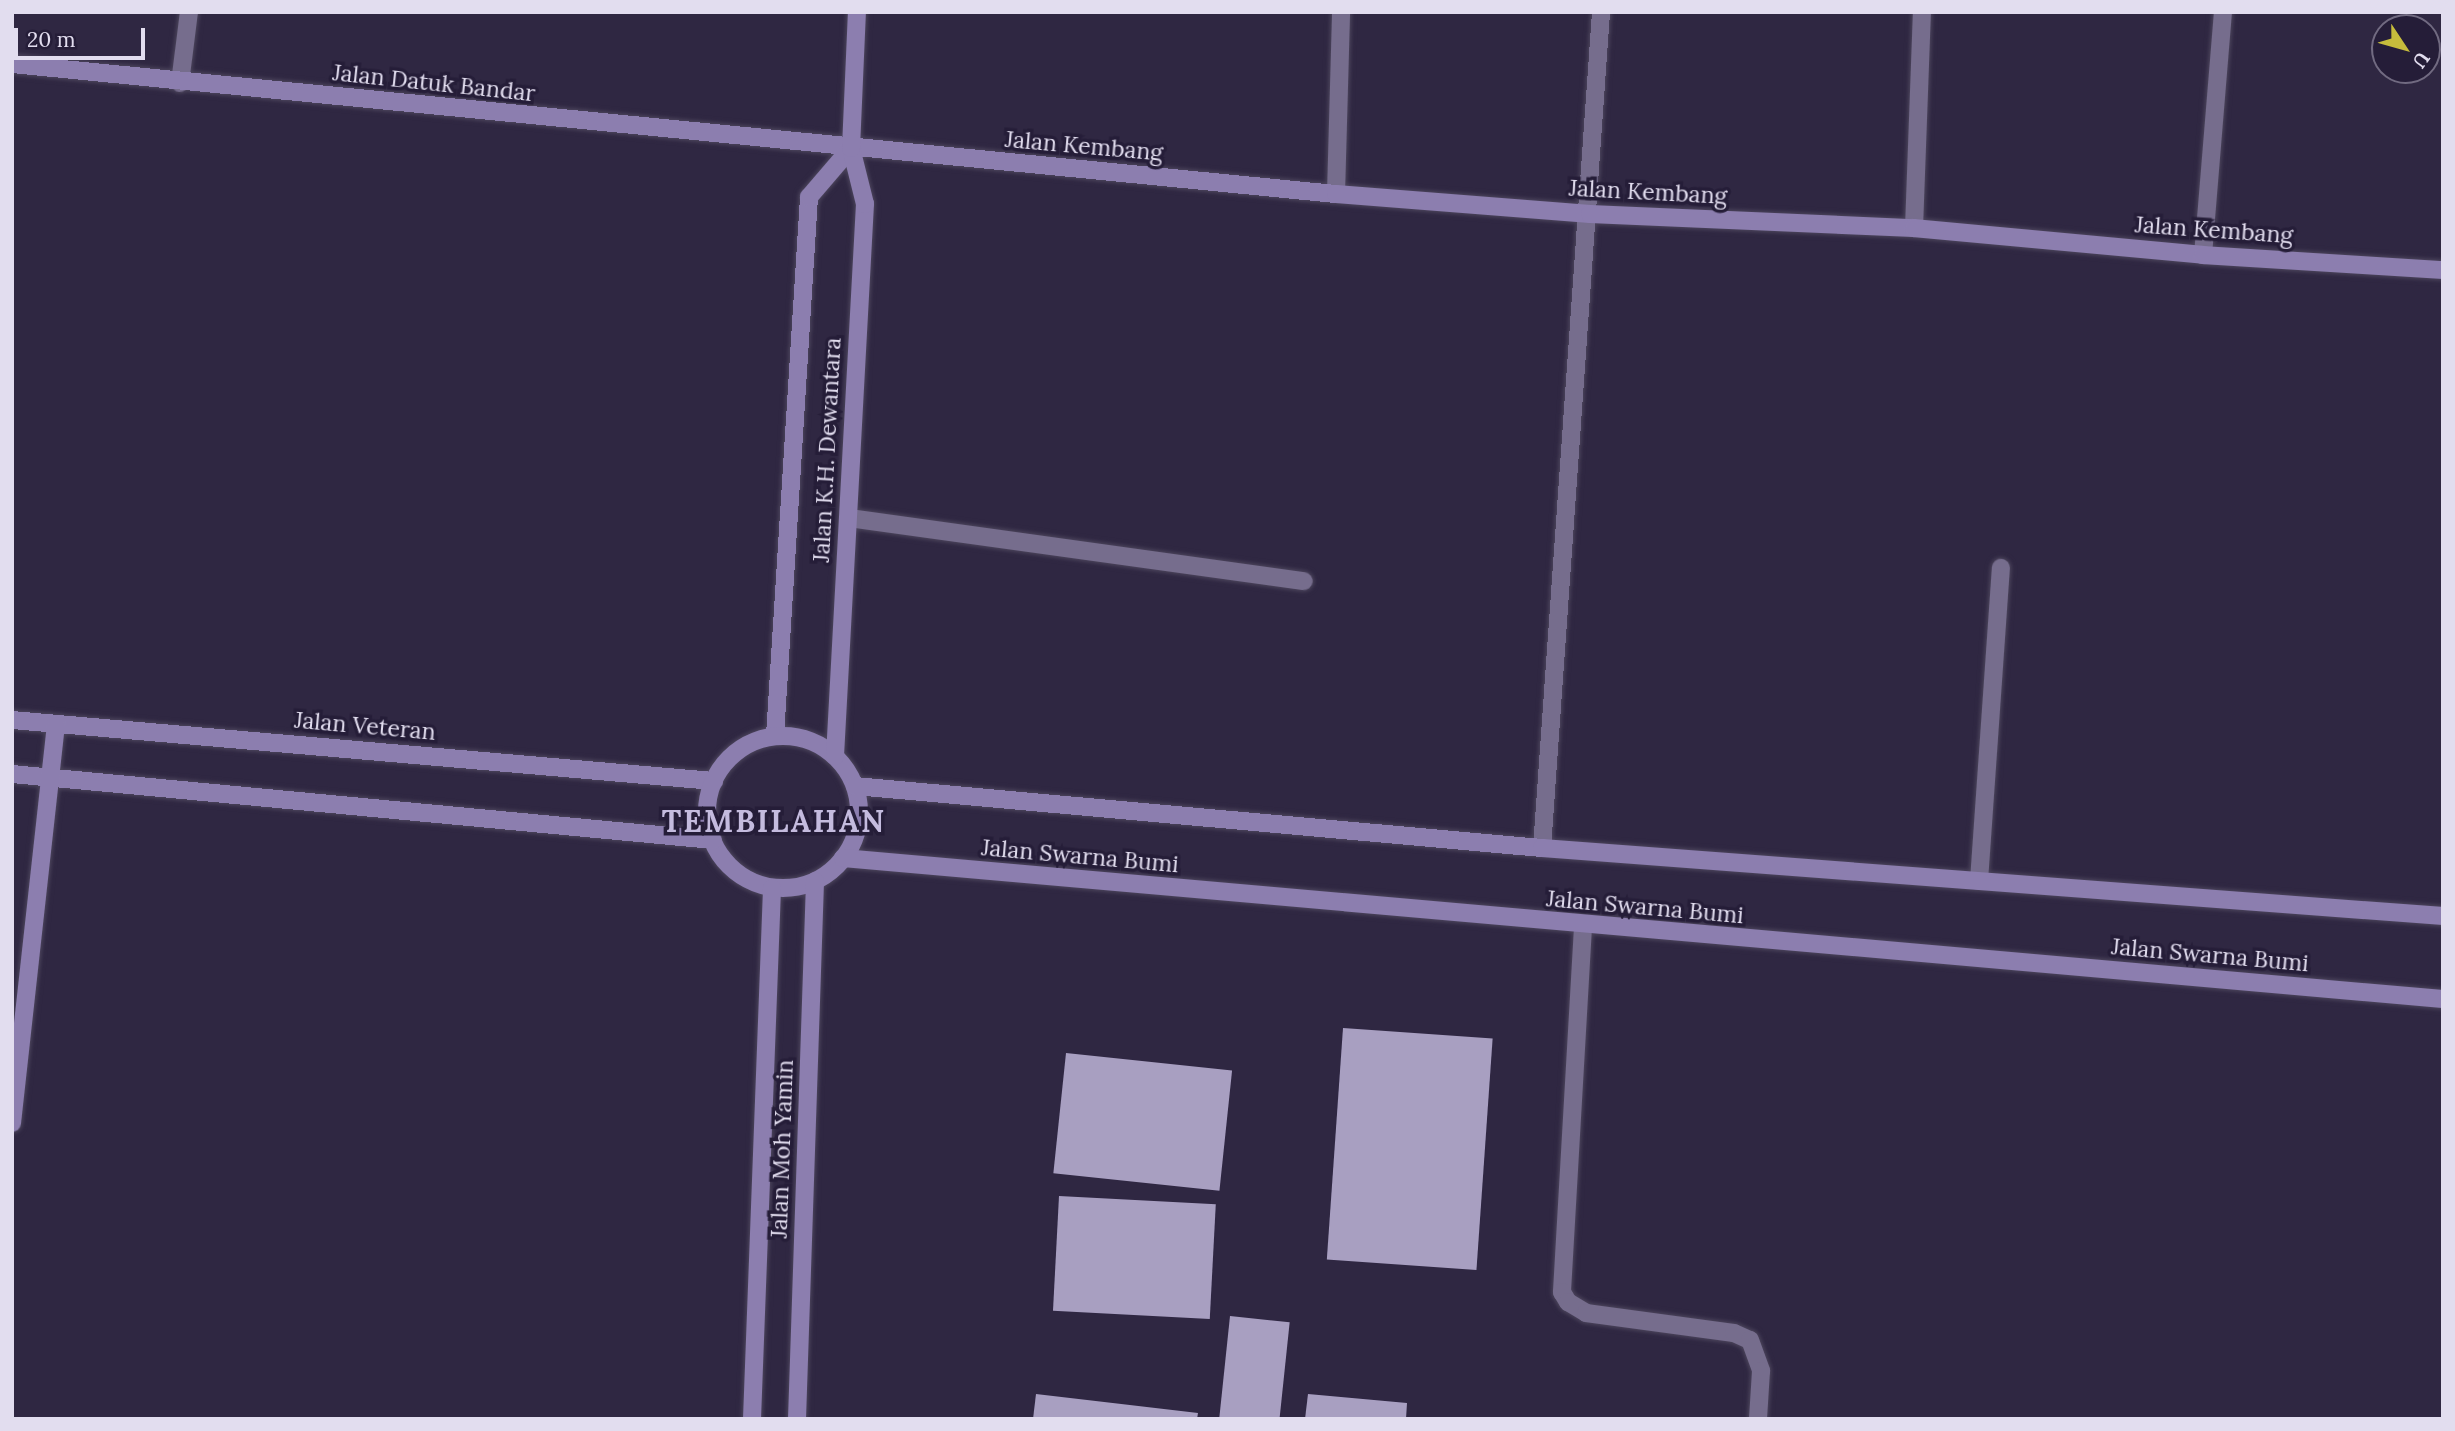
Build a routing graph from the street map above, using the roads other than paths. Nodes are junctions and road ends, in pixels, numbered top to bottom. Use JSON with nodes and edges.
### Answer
{"nodes":[{"id":1,"x":189,"y":12,"type":"edge"},
{"id":2,"x":857,"y":12,"type":"edge"},
{"id":3,"x":1341,"y":12,"type":"edge"},
{"id":4,"x":1601,"y":12,"type":"edge"},
{"id":5,"x":1923,"y":12,"type":"edge"},
{"id":6,"x":2223,"y":12,"type":"edge"},
{"id":7,"x":12,"y":64,"type":"edge"},
{"id":8,"x":180,"y":83,"type":"junction"},
{"id":9,"x":851,"y":149,"type":"junction"},
{"id":10,"x":1336,"y":194,"type":"junction"},
{"id":11,"x":1590,"y":214,"type":"junction"},
{"id":12,"x":1914,"y":228,"type":"junction"},
{"id":13,"x":2203,"y":255,"type":"junction"},
{"id":14,"x":2443,"y":270,"type":"edge"},
{"id":15,"x":849,"y":518,"type":"junction"},
{"id":16,"x":2001,"y":568,"type":"dead end"},
{"id":17,"x":1304,"y":581,"type":"dead end"},
{"id":18,"x":12,"y":720,"type":"edge"},
{"id":19,"x":56,"y":724,"type":"junction"},
{"id":20,"x":775,"y":736,"type":"junction"},
{"id":21,"x":835,"y":756,"type":"junction"},
{"id":22,"x":12,"y":774,"type":"edge"},
{"id":23,"x":51,"y":777,"type":"junction"},
{"id":24,"x":714,"y":781,"type":"junction"},
{"id":25,"x":855,"y":786,"type":"junction"},
{"id":26,"x":713,"y":840,"type":"junction"},
{"id":27,"x":1542,"y":848,"type":"junction"},
{"id":28,"x":843,"y":858,"type":"junction"},
{"id":29,"x":815,"y":881,"type":"junction"},
{"id":30,"x":1979,"y":881,"type":"junction"},
{"id":31,"x":772,"y":888,"type":"junction"},
{"id":32,"x":2443,"y":916,"type":"edge"},
{"id":33,"x":1583,"y":927,"type":"junction"},
{"id":34,"x":2443,"y":999,"type":"edge"},
{"id":35,"x":12,"y":1123,"type":"edge"},
{"id":36,"x":752,"y":1419,"type":"edge"},
{"id":37,"x":797,"y":1419,"type":"edge"},
{"id":38,"x":1758,"y":1419,"type":"edge"}],
"edges":[{"from":1,"to":8,"type":"street"},
{"from":2,"to":9,"type":"street","name":"Jalan K.H. Dewantara"},
{"from":3,"to":10,"type":"street"},
{"from":4,"to":11,"type":"street"},
{"from":5,"to":12,"type":"street"},
{"from":6,"to":13,"type":"street"},
{"from":7,"to":8,"type":"street","name":"Jalan Datuk Bandar"},
{"from":8,"to":9,"type":"street","name":"Jalan Datuk Bandar"},
{"from":9,"to":10,"type":"street","name":"Jalan Kembang"},
{"from":9,"to":15,"type":"street","name":"Jalan K.H. Dewantara"},
{"from":9,"to":20,"type":"street","name":"Jalan K.H. Dewantara"},
{"from":10,"to":11,"type":"street","name":"Jalan Kembang"},
{"from":11,"to":12,"type":"street","name":"Jalan Kembang"},
{"from":11,"to":27,"type":"street"},
{"from":12,"to":13,"type":"street","name":"Jalan Kembang"},
{"from":13,"to":14,"type":"street","name":"Jalan Kembang"},
{"from":15,"to":17,"type":"street"},
{"from":15,"to":21,"type":"street","name":"Jalan K.H. Dewantara"},
{"from":16,"to":30,"type":"street"},
{"from":18,"to":19,"type":"street","name":"Jalan Veteran"},
{"from":19,"to":23,"type":"street"},
{"from":19,"to":24,"type":"street","name":"Jalan Veteran"},
{"from":20,"to":21,"type":"street"},
{"from":20,"to":24,"type":"street"},
{"from":21,"to":25,"type":"street"},
{"from":22,"to":23,"type":"street"},
{"from":23,"to":26,"type":"street"},
{"from":23,"to":35,"type":"street"},
{"from":24,"to":26,"type":"street"},
{"from":25,"to":27,"type":"street"},
{"from":25,"to":28,"type":"street"},
{"from":26,"to":31,"type":"street"},
{"from":27,"to":30,"type":"street"},
{"from":28,"to":29,"type":"street"},
{"from":28,"to":33,"type":"street","name":"Jalan Swarna Bumi"},
{"from":29,"to":31,"type":"street"},
{"from":29,"to":37,"type":"street","name":"Jalan Moh Yamin"},
{"from":30,"to":32,"type":"street"},
{"from":31,"to":36,"type":"street","name":"Jalan Moh Yamin"},
{"from":33,"to":34,"type":"street","name":"Jalan Swarna Bumi"},
{"from":33,"to":38,"type":"street"}]}
